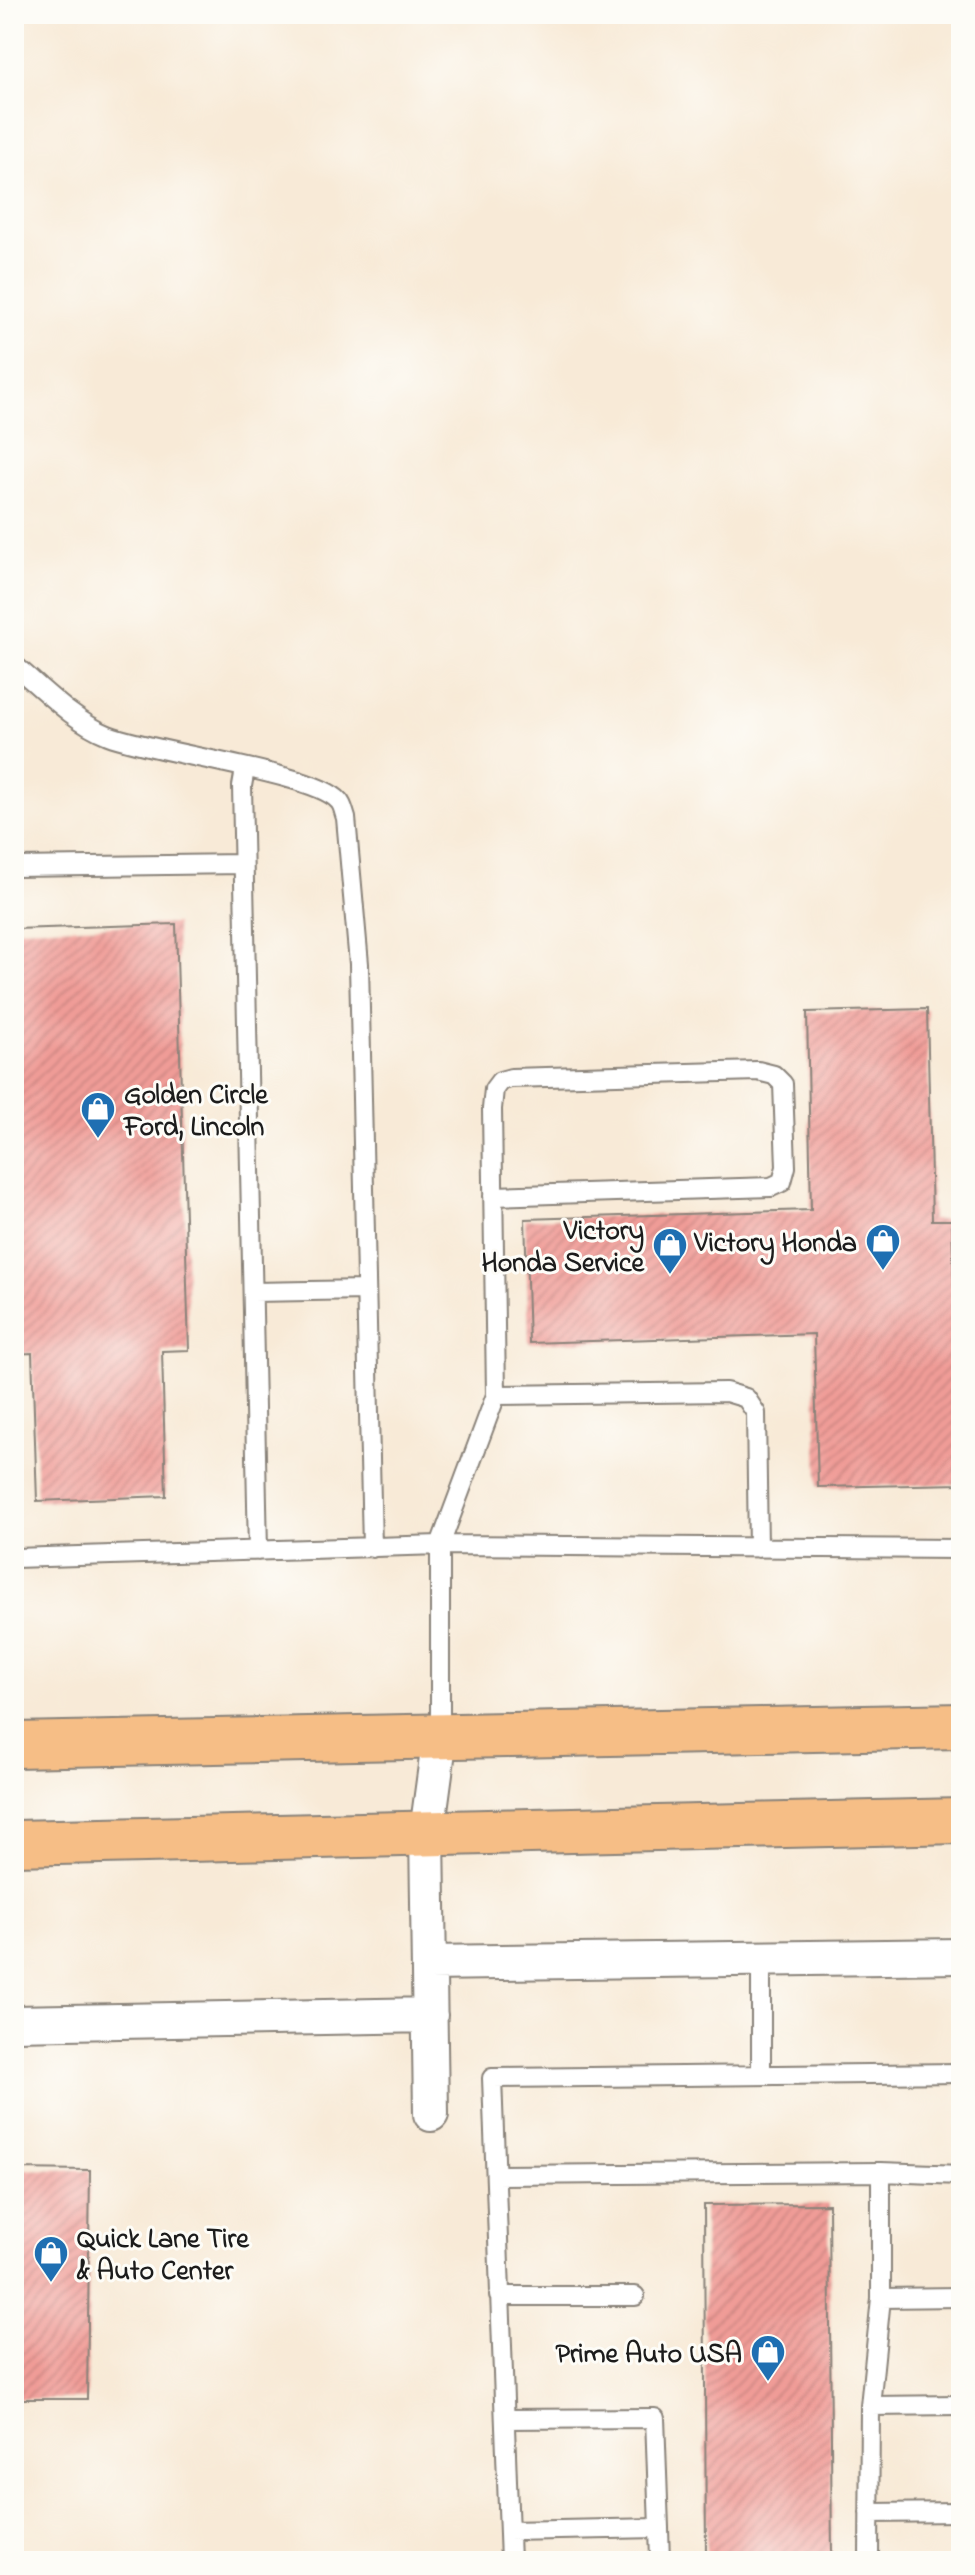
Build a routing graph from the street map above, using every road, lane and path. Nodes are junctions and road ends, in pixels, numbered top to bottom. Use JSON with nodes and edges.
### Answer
{"nodes":[{"id":1,"x":14,"y":665,"type":"edge"},
{"id":2,"x":245,"y":769,"type":"junction"},
{"id":3,"x":243,"y":864,"type":"junction"},
{"id":4,"x":14,"y":867,"type":"edge"},
{"id":5,"x":493,"y":1196,"type":"junction"},
{"id":6,"x":366,"y":1290,"type":"junction"},
{"id":7,"x":253,"y":1292,"type":"junction"},
{"id":8,"x":496,"y":1395,"type":"junction"},
{"id":9,"x":440,"y":1545,"type":"junction"},
{"id":10,"x":372,"y":1548,"type":"junction"},
{"id":11,"x":758,"y":1548,"type":"junction"},
{"id":12,"x":961,"y":1549,"type":"edge"},
{"id":13,"x":258,"y":1551,"type":"junction"},
{"id":14,"x":14,"y":1558,"type":"edge"},
{"id":15,"x":961,"y":1726,"type":"edge"},
{"id":16,"x":440,"y":1736,"type":"junction"},
{"id":17,"x":14,"y":1745,"type":"edge"},
{"id":18,"x":961,"y":1821,"type":"edge"},
{"id":19,"x":427,"y":1832,"type":"junction"},
{"id":20,"x":14,"y":1843,"type":"edge"},
{"id":21,"x":961,"y":1956,"type":"edge"},
{"id":22,"x":761,"y":1959,"type":"junction"},
{"id":23,"x":429,"y":1963,"type":"junction"},
{"id":24,"x":430,"y":2015,"type":"junction"},
{"id":25,"x":14,"y":2023,"type":"edge"},
{"id":26,"x":961,"y":2073,"type":"edge"},
{"id":27,"x":761,"y":2075,"type":"junction"},
{"id":28,"x":431,"y":2114,"type":"dead end"},
{"id":29,"x":881,"y":2172,"type":"junction"},
{"id":30,"x":496,"y":2175,"type":"junction"},
{"id":31,"x":961,"y":2175,"type":"edge"},
{"id":32,"x":499,"y":2296,"type":"junction"},
{"id":33,"x":635,"y":2296,"type":"dead end"},
{"id":34,"x":961,"y":2297,"type":"edge"},
{"id":35,"x":881,"y":2298,"type":"junction"},
{"id":36,"x":961,"y":2405,"type":"edge"},
{"id":37,"x":870,"y":2406,"type":"junction"},
{"id":38,"x":505,"y":2419,"type":"junction"},
{"id":39,"x":961,"y":2512,"type":"edge"},
{"id":40,"x":869,"y":2513,"type":"junction"},
{"id":41,"x":659,"y":2528,"type":"junction"},
{"id":42,"x":509,"y":2531,"type":"junction"},
{"id":43,"x":510,"y":2561,"type":"edge"},
{"id":44,"x":660,"y":2561,"type":"edge"},
{"id":45,"x":869,"y":2561,"type":"edge"}],
"edges":[{"from":1,"to":2,"type":"lane"},
{"from":2,"to":3,"type":"lane"},
{"from":2,"to":6,"type":"lane"},
{"from":3,"to":4,"type":"lane"},
{"from":3,"to":7,"type":"lane"},
{"from":5,"to":5,"type":"lane"},
{"from":5,"to":8,"type":"lane"},
{"from":6,"to":7,"type":"lane"},
{"from":6,"to":10,"type":"lane"},
{"from":7,"to":13,"type":"lane"},
{"from":8,"to":9,"type":"lane"},
{"from":8,"to":11,"type":"lane"},
{"from":9,"to":10,"type":"lane"},
{"from":9,"to":11,"type":"lane"},
{"from":9,"to":16,"type":"lane"},
{"from":10,"to":13,"type":"lane"},
{"from":11,"to":12,"type":"lane"},
{"from":13,"to":14,"type":"lane"},
{"from":15,"to":16,"type":"highway"},
{"from":16,"to":17,"type":"highway"},
{"from":16,"to":19,"type":"street"},
{"from":18,"to":19,"type":"highway"},
{"from":19,"to":20,"type":"highway"},
{"from":19,"to":23,"type":"street"},
{"from":21,"to":22,"type":"street"},
{"from":22,"to":23,"type":"street"},
{"from":22,"to":27,"type":"lane"},
{"from":23,"to":24,"type":"street"},
{"from":24,"to":25,"type":"street"},
{"from":24,"to":28,"type":"street"},
{"from":26,"to":27,"type":"lane"},
{"from":27,"to":30,"type":"lane"},
{"from":29,"to":30,"type":"lane"},
{"from":29,"to":31,"type":"lane"},
{"from":29,"to":35,"type":"lane"},
{"from":30,"to":32,"type":"lane"},
{"from":32,"to":33,"type":"lane"},
{"from":32,"to":38,"type":"lane"},
{"from":34,"to":35,"type":"lane"},
{"from":35,"to":37,"type":"lane"},
{"from":36,"to":37,"type":"lane"},
{"from":37,"to":40,"type":"lane"},
{"from":38,"to":41,"type":"lane"},
{"from":38,"to":42,"type":"lane"},
{"from":39,"to":40,"type":"lane"},
{"from":40,"to":45,"type":"lane"},
{"from":41,"to":42,"type":"lane"},
{"from":41,"to":44,"type":"lane"},
{"from":42,"to":43,"type":"lane"}]}
